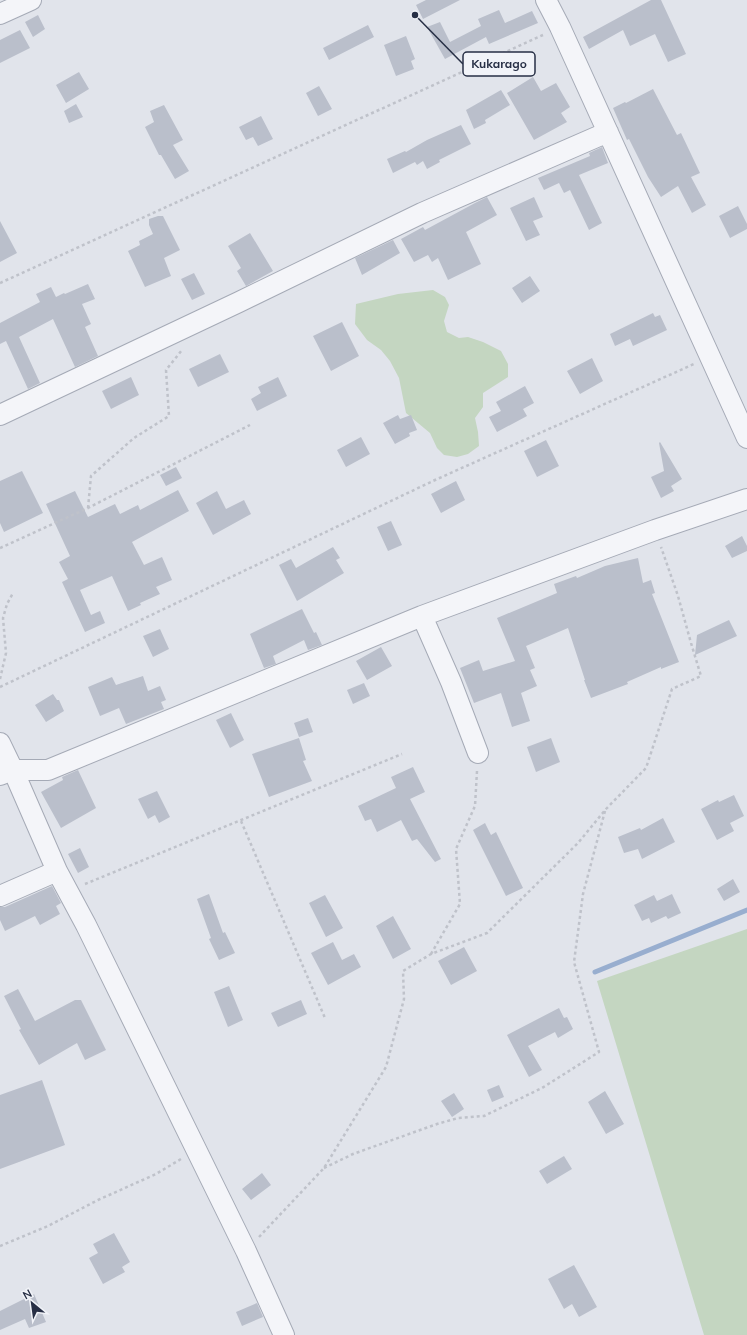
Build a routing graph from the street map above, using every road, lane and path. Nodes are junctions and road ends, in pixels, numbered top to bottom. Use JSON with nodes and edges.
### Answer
{"nodes":[{"id":1,"x":31,"y":0,"type":"edge"},
{"id":2,"x":546,"y":0,"type":"edge"},
{"id":3,"x":0,"y":14,"type":"edge"},
{"id":4,"x":560,"y":27,"type":"junction"},
{"id":5,"x":608,"y":132,"type":"junction"},
{"id":6,"x":0,"y":283,"type":"edge"},
{"id":7,"x":185,"y":346,"type":"dead end"},
{"id":8,"x":710,"y":357,"type":"junction"},
{"id":9,"x":0,"y":415,"type":"edge"},
{"id":10,"x":250,"y":425,"type":"dead end"},
{"id":11,"x":747,"y":438,"type":"edge"},
{"id":12,"x":747,"y":499,"type":"edge"},
{"id":13,"x":88,"y":508,"type":"junction"},
{"id":14,"x":655,"y":530,"type":"junction"},
{"id":15,"x":0,"y":548,"type":"edge"},
{"id":16,"x":13,"y":593,"type":"dead end"},
{"id":17,"x":422,"y":616,"type":"junction"},
{"id":18,"x":0,"y":679,"type":"edge"},
{"id":19,"x":0,"y":687,"type":"edge"},
{"id":20,"x":0,"y":743,"type":"edge"},
{"id":21,"x":478,"y":753,"type":"joint"},
{"id":22,"x":402,"y":754,"type":"dead end"},
{"id":23,"x":7,"y":772,"type":"edge"},
{"id":24,"x":606,"y":809,"type":"junction"},
{"id":25,"x":241,"y":821,"type":"junction"},
{"id":26,"x":57,"y":871,"type":"junction"},
{"id":27,"x":68,"y":891,"type":"junction"},
{"id":28,"x":0,"y":896,"type":"edge"},
{"id":29,"x":431,"y":954,"type":"junction"},
{"id":30,"x":325,"y":1018,"type":"dead end"},
{"id":31,"x":194,"y":1144,"type":"junction"},
{"id":32,"x":324,"y":1168,"type":"junction"},
{"id":33,"x":0,"y":1246,"type":"edge"},
{"id":34,"x":246,"y":1251,"type":"junction"},
{"id":35,"x":284,"y":1335,"type":"edge"}],
"edges":[{"from":1,"to":3,"type":"street"},
{"from":2,"to":4,"type":"street"},
{"from":4,"to":5,"type":"street"},
{"from":4,"to":6,"type":"path"},
{"from":5,"to":8,"type":"street"},
{"from":5,"to":9,"type":"street"},
{"from":7,"to":13,"type":"path"},
{"from":8,"to":11,"type":"street"},
{"from":8,"to":19,"type":"path"},
{"from":10,"to":13,"type":"path"},
{"from":12,"to":14,"type":"street"},
{"from":13,"to":15,"type":"path"},
{"from":14,"to":17,"type":"street"},
{"from":14,"to":24,"type":"path"},
{"from":16,"to":18,"type":"path"},
{"from":17,"to":21,"type":"street"},
{"from":17,"to":23,"type":"street"},
{"from":20,"to":23,"type":"street"},
{"from":21,"to":29,"type":"path"},
{"from":22,"to":25,"type":"path"},
{"from":23,"to":26,"type":"street"},
{"from":24,"to":29,"type":"path"},
{"from":24,"to":32,"type":"path"},
{"from":25,"to":27,"type":"path"},
{"from":25,"to":30,"type":"path"},
{"from":26,"to":27,"type":"street"},
{"from":26,"to":28,"type":"street"},
{"from":27,"to":31,"type":"street"},
{"from":29,"to":32,"type":"path"},
{"from":31,"to":33,"type":"path"},
{"from":31,"to":34,"type":"street"},
{"from":32,"to":34,"type":"path"},
{"from":34,"to":35,"type":"street"}]}
